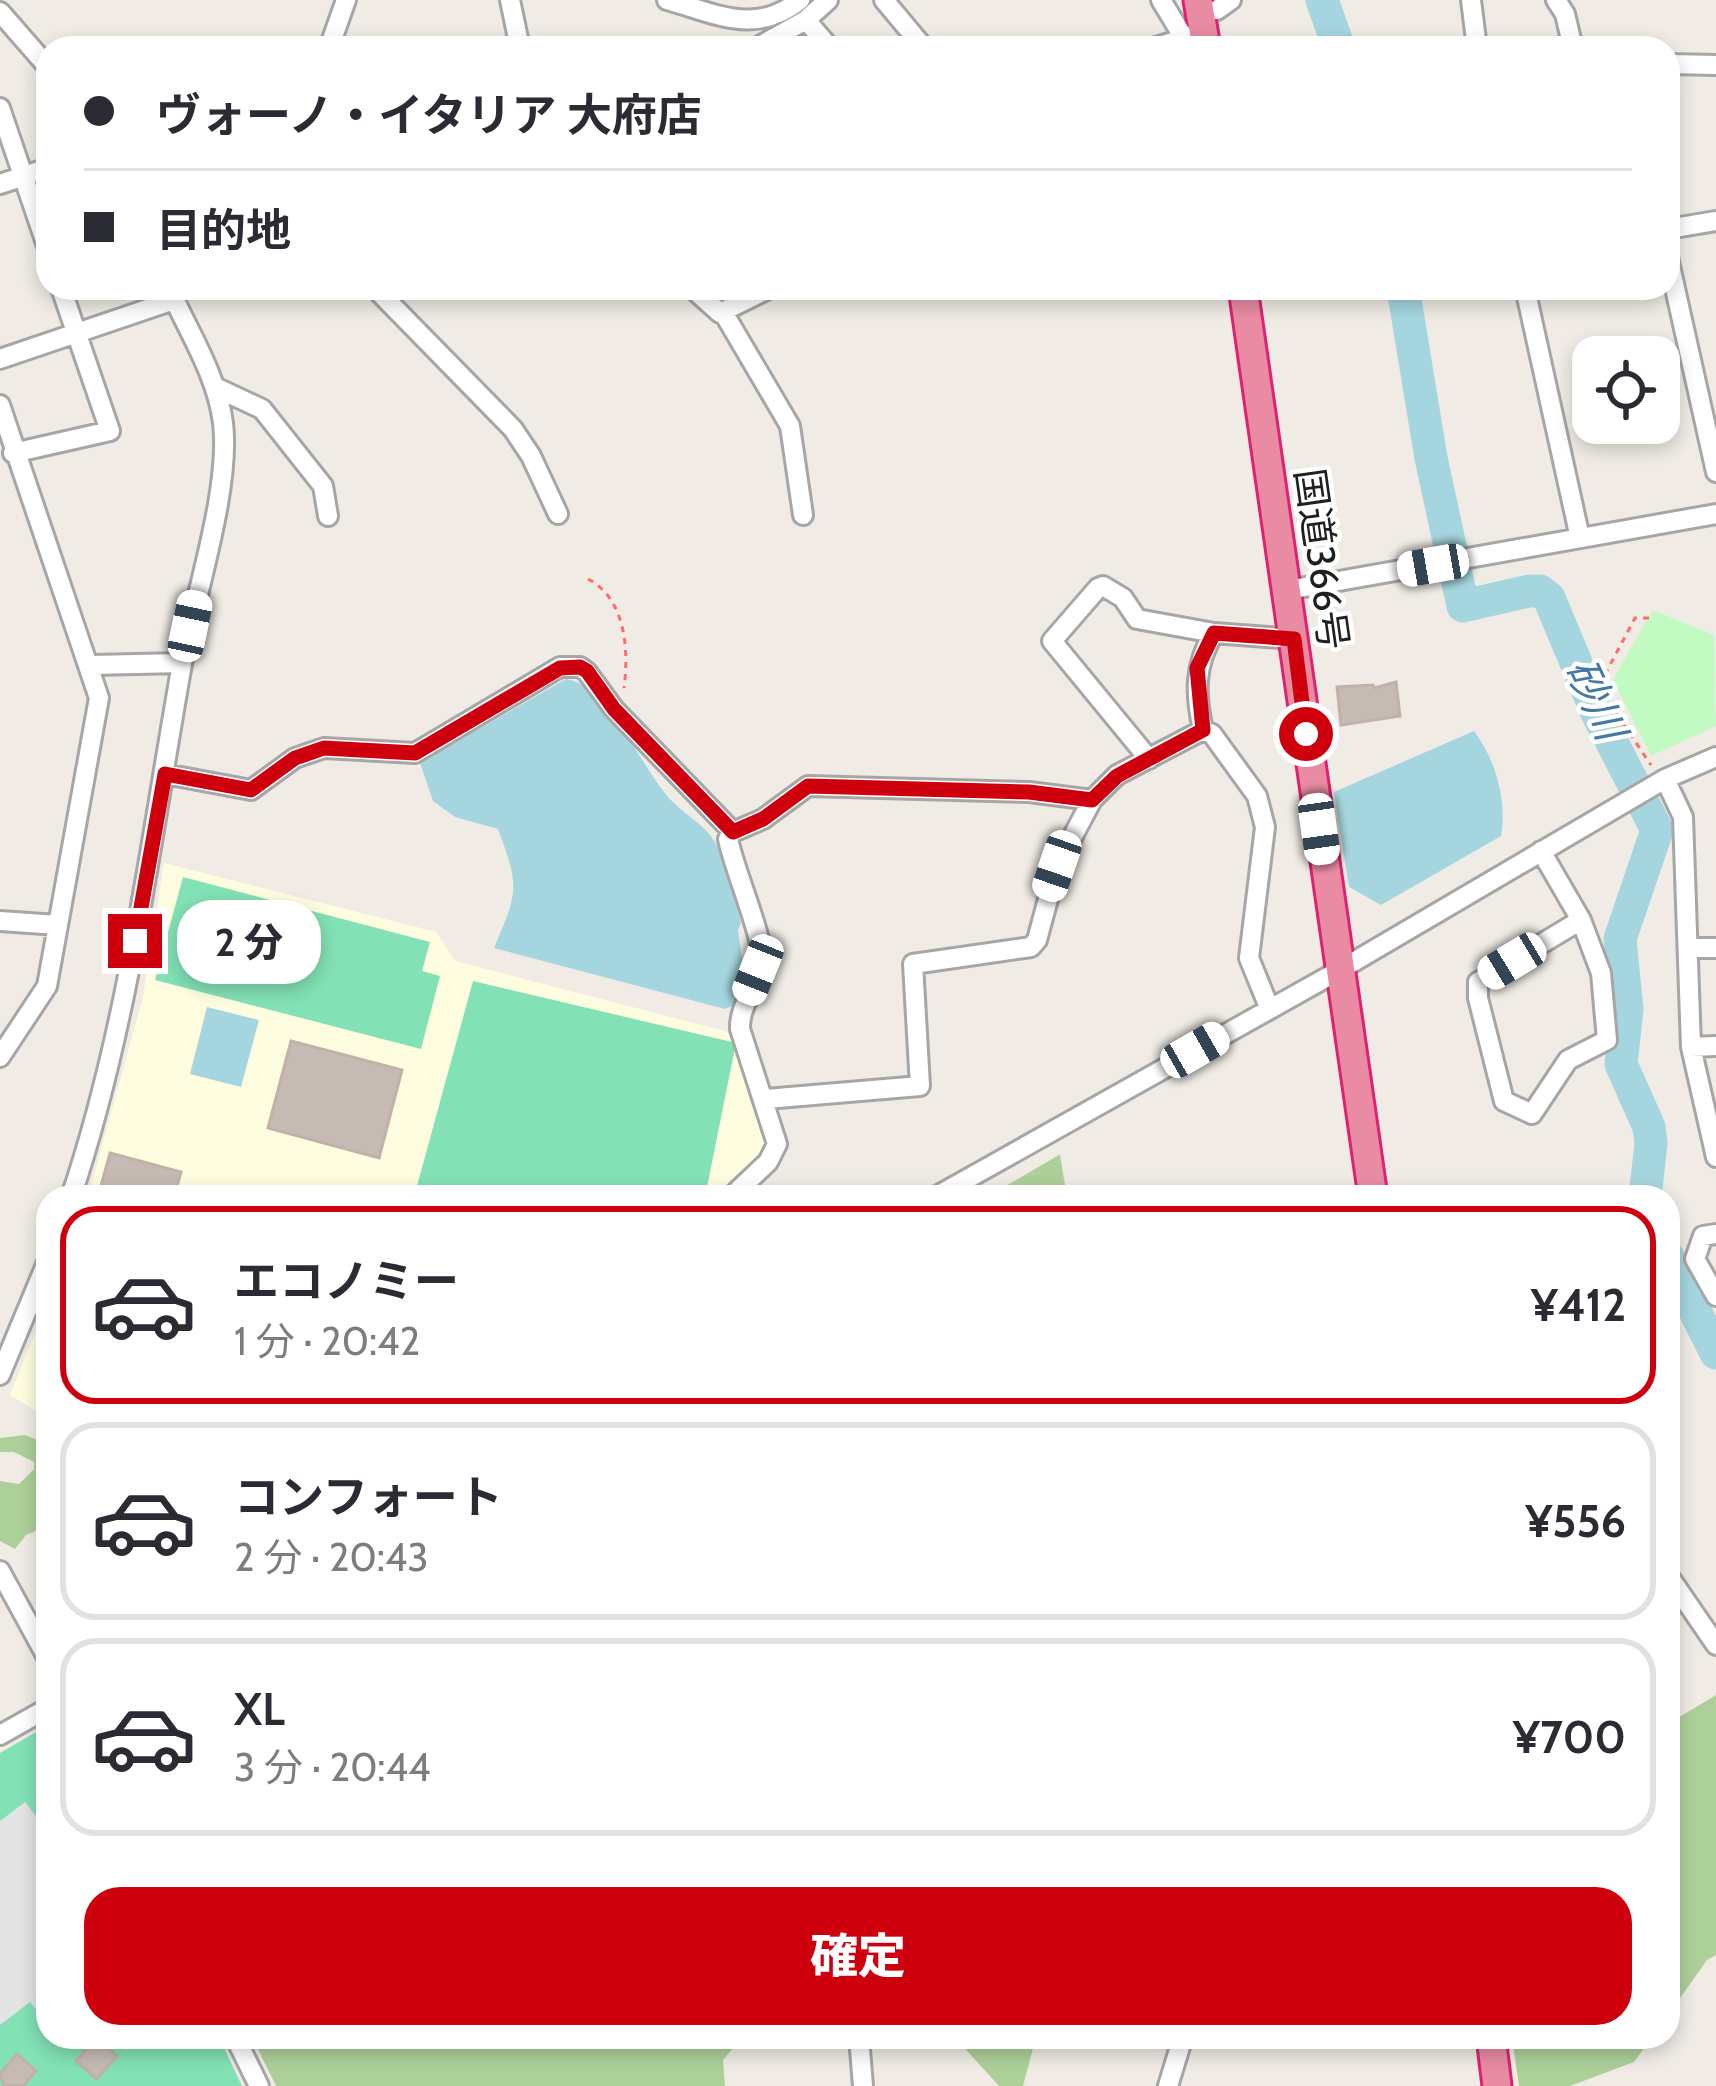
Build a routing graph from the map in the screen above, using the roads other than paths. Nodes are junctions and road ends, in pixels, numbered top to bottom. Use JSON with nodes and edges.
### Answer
{"nodes":[{"id":1,"x":346,"y":0,"type":"edge"},
{"id":2,"x":510,"y":0,"type":"edge"},
{"id":3,"x":668,"y":0,"type":"edge"},
{"id":4,"x":800,"y":0,"type":"edge"},
{"id":5,"x":828,"y":0,"type":"edge"},
{"id":6,"x":884,"y":0,"type":"edge"},
{"id":7,"x":1161,"y":0,"type":"edge"},
{"id":8,"x":1471,"y":0,"type":"edge"},
{"id":9,"x":1556,"y":0,"type":"edge"},
{"id":10,"x":723,"y":7,"type":"edge"},
{"id":11,"x":0,"y":12,"type":"edge"},
{"id":12,"x":806,"y":20,"type":"junction"},
{"id":13,"x":1207,"y":21,"type":"edge"},
{"id":14,"x":333,"y":36,"type":"edge"},
{"id":15,"x":518,"y":36,"type":"edge"},
{"id":16,"x":777,"y":36,"type":"edge"},
{"id":17,"x":820,"y":36,"type":"edge"},
{"id":18,"x":914,"y":36,"type":"edge"},
{"id":19,"x":1178,"y":36,"type":"edge"},
{"id":20,"x":1476,"y":36,"type":"edge"},
{"id":21,"x":1570,"y":36,"type":"edge"},
{"id":22,"x":36,"y":53,"type":"edge"},
{"id":23,"x":1680,"y":64,"type":"edge"},
{"id":24,"x":1716,"y":65,"type":"edge"},
{"id":25,"x":0,"y":108,"type":"edge"},
{"id":26,"x":36,"y":172,"type":"edge"},
{"id":27,"x":23,"y":176,"type":"junction"},
{"id":28,"x":0,"y":184,"type":"edge"},
{"id":29,"x":36,"y":214,"type":"edge"},
{"id":30,"x":1716,"y":221,"type":"edge"},
{"id":31,"x":1680,"y":227,"type":"edge"},
{"id":32,"x":65,"y":300,"type":"edge"},
{"id":33,"x":158,"y":300,"type":"edge"},
{"id":34,"x":175,"y":300,"type":"edge"},
{"id":35,"x":387,"y":300,"type":"edge"},
{"id":36,"x":708,"y":300,"type":"edge"},
{"id":37,"x":746,"y":300,"type":"edge"},
{"id":38,"x":1245,"y":300,"type":"edge"},
{"id":39,"x":1528,"y":300,"type":"edge"},
{"id":40,"x":1678,"y":300,"type":"edge"},
{"id":41,"x":723,"y":312,"type":"junction"},
{"id":42,"x":77,"y":334,"type":"junction"},
{"id":43,"x":0,"y":359,"type":"edge"},
{"id":44,"x":215,"y":387,"type":"junction"},
{"id":45,"x":0,"y":405,"type":"edge"},
{"id":46,"x":3,"y":430,"type":"edge"},
{"id":47,"x":13,"y":453,"type":"junction"},
{"id":48,"x":1716,"y":472,"type":"edge"},
{"id":49,"x":558,"y":514,"type":"dead end"},
{"id":50,"x":1716,"y":514,"type":"edge"},
{"id":51,"x":803,"y":515,"type":"dead end"},
{"id":52,"x":328,"y":516,"type":"dead end"},
{"id":53,"x":1580,"y":538,"type":"junction"},
{"id":54,"x":1288,"y":590,"type":"junction"},
{"id":55,"x":1214,"y":633,"type":"junction"},
{"id":56,"x":1294,"y":639,"type":"junction"},
{"id":57,"x":182,"y":663,"type":"junction"},
{"id":58,"x":91,"y":665,"type":"junction"},
{"id":59,"x":1203,"y":730,"type":"junction"},
{"id":60,"x":1716,"y":757,"type":"edge"},
{"id":61,"x":1149,"y":759,"type":"junction"},
{"id":62,"x":165,"y":774,"type":"junction"},
{"id":63,"x":1660,"y":782,"type":"junction"},
{"id":64,"x":1092,"y":800,"type":"junction"},
{"id":65,"x":733,"y":832,"type":"junction"},
{"id":66,"x":1541,"y":851,"type":"junction"},
{"id":67,"x":1580,"y":920,"type":"junction"},
{"id":68,"x":0,"y":921,"type":"edge"},
{"id":69,"x":58,"y":925,"type":"junction"},
{"id":70,"x":1689,"y":948,"type":"junction"},
{"id":71,"x":1716,"y":948,"type":"edge"},
{"id":72,"x":1338,"y":970,"type":"junction"},
{"id":73,"x":1269,"y":1007,"type":"junction"},
{"id":74,"x":1716,"y":1046,"type":"edge"},
{"id":75,"x":1691,"y":1047,"type":"junction"},
{"id":76,"x":0,"y":1057,"type":"edge"},
{"id":77,"x":766,"y":1099,"type":"junction"},
{"id":78,"x":1714,"y":1144,"type":"edge"},
{"id":79,"x":1369,"y":1163,"type":"junction"},
{"id":80,"x":74,"y":1185,"type":"edge"},
{"id":81,"x":743,"y":1185,"type":"edge"},
{"id":82,"x":956,"y":1185,"type":"edge"},
{"id":83,"x":1372,"y":1185,"type":"edge"},
{"id":84,"x":1383,"y":1185,"type":"edge"},
{"id":85,"x":1716,"y":1234,"type":"edge"},
{"id":86,"x":36,"y":1288,"type":"edge"},
{"id":87,"x":1716,"y":1296,"type":"edge"},
{"id":88,"x":0,"y":1376,"type":"edge"},
{"id":89,"x":0,"y":1571,"type":"edge"},
{"id":90,"x":1680,"y":1593,"type":"edge"},
{"id":91,"x":36,"y":1637,"type":"edge"},
{"id":92,"x":1716,"y":1645,"type":"edge"},
{"id":93,"x":36,"y":1715,"type":"edge"},
{"id":94,"x":0,"y":1735,"type":"edge"},
{"id":95,"x":241,"y":2049,"type":"edge"},
{"id":96,"x":860,"y":2049,"type":"edge"},
{"id":97,"x":1179,"y":2049,"type":"edge"},
{"id":98,"x":1492,"y":2049,"type":"edge"},
{"id":99,"x":259,"y":2086,"type":"edge"},
{"id":100,"x":863,"y":2086,"type":"edge"},
{"id":101,"x":1168,"y":2086,"type":"edge"},
{"id":102,"x":1497,"y":2086,"type":"edge"}],
"edges":[{"from":1,"to":14,"type":"street"},
{"from":2,"to":15,"type":"street"},
{"from":3,"to":10,"type":"street"},
{"from":4,"to":10,"type":"street"},
{"from":5,"to":12,"type":"street"},
{"from":6,"to":18,"type":"street"},
{"from":7,"to":13,"type":"street"},
{"from":8,"to":20,"type":"street"},
{"from":9,"to":21,"type":"street"},
{"from":11,"to":22,"type":"street"},
{"from":12,"to":16,"type":"street"},
{"from":12,"to":17,"type":"street"},
{"from":13,"to":19,"type":"street"},
{"from":23,"to":24,"type":"street"},
{"from":25,"to":27,"type":"street"},
{"from":26,"to":27,"type":"street"},
{"from":27,"to":28,"type":"street"},
{"from":27,"to":29,"type":"street"},
{"from":30,"to":31,"type":"street"},
{"from":32,"to":42,"type":"street"},
{"from":33,"to":42,"type":"street"},
{"from":34,"to":44,"type":"street"},
{"from":35,"to":49,"type":"street"},
{"from":36,"to":41,"type":"street"},
{"from":37,"to":41,"type":"street"},
{"from":38,"to":54,"type":"highway","name":"国道366号"},
{"from":39,"to":53,"type":"street"},
{"from":40,"to":48,"type":"street"},
{"from":41,"to":51,"type":"street"},
{"from":42,"to":43,"type":"street"},
{"from":42,"to":47,"type":"street"},
{"from":44,"to":52,"type":"street"},
{"from":44,"to":57,"type":"street"},
{"from":45,"to":46,"type":"street"},
{"from":46,"to":47,"type":"street"},
{"from":47,"to":58,"type":"street"},
{"from":50,"to":53,"type":"street"},
{"from":53,"to":54,"type":"street"},
{"from":54,"to":56,"type":"highway","name":"国道366号"},
{"from":55,"to":56,"type":"street"},
{"from":55,"to":59,"type":"street"},
{"from":55,"to":61,"type":"street"},
{"from":56,"to":72,"type":"highway","name":"国道366号"},
{"from":57,"to":58,"type":"street"},
{"from":57,"to":62,"type":"street"},
{"from":58,"to":69,"type":"street"},
{"from":59,"to":61,"type":"street"},
{"from":59,"to":73,"type":"street"},
{"from":60,"to":63,"type":"street"},
{"from":61,"to":64,"type":"street"},
{"from":62,"to":65,"type":"street"},
{"from":62,"to":80,"type":"street"},
{"from":63,"to":66,"type":"street"},
{"from":63,"to":70,"type":"street"},
{"from":64,"to":65,"type":"street"},
{"from":64,"to":77,"type":"street"},
{"from":65,"to":77,"type":"street"},
{"from":66,"to":67,"type":"street"},
{"from":66,"to":72,"type":"street"},
{"from":67,"to":67,"type":"street"},
{"from":68,"to":69,"type":"street"},
{"from":69,"to":76,"type":"street"},
{"from":70,"to":71,"type":"street"},
{"from":70,"to":75,"type":"street"},
{"from":72,"to":73,"type":"street"},
{"from":72,"to":79,"type":"highway","name":"国道366号"},
{"from":73,"to":82,"type":"street"},
{"from":74,"to":75,"type":"street"},
{"from":75,"to":78,"type":"street"},
{"from":77,"to":81,"type":"street"},
{"from":79,"to":83,"type":"highway","name":"国道366号"},
{"from":79,"to":84,"type":"street"},
{"from":85,"to":87,"type":"street"},
{"from":86,"to":88,"type":"street"},
{"from":89,"to":91,"type":"street"},
{"from":90,"to":92,"type":"street"},
{"from":93,"to":94,"type":"street"},
{"from":95,"to":99,"type":"street"},
{"from":96,"to":100,"type":"street"},
{"from":97,"to":101,"type":"street"},
{"from":98,"to":102,"type":"highway"}]}
